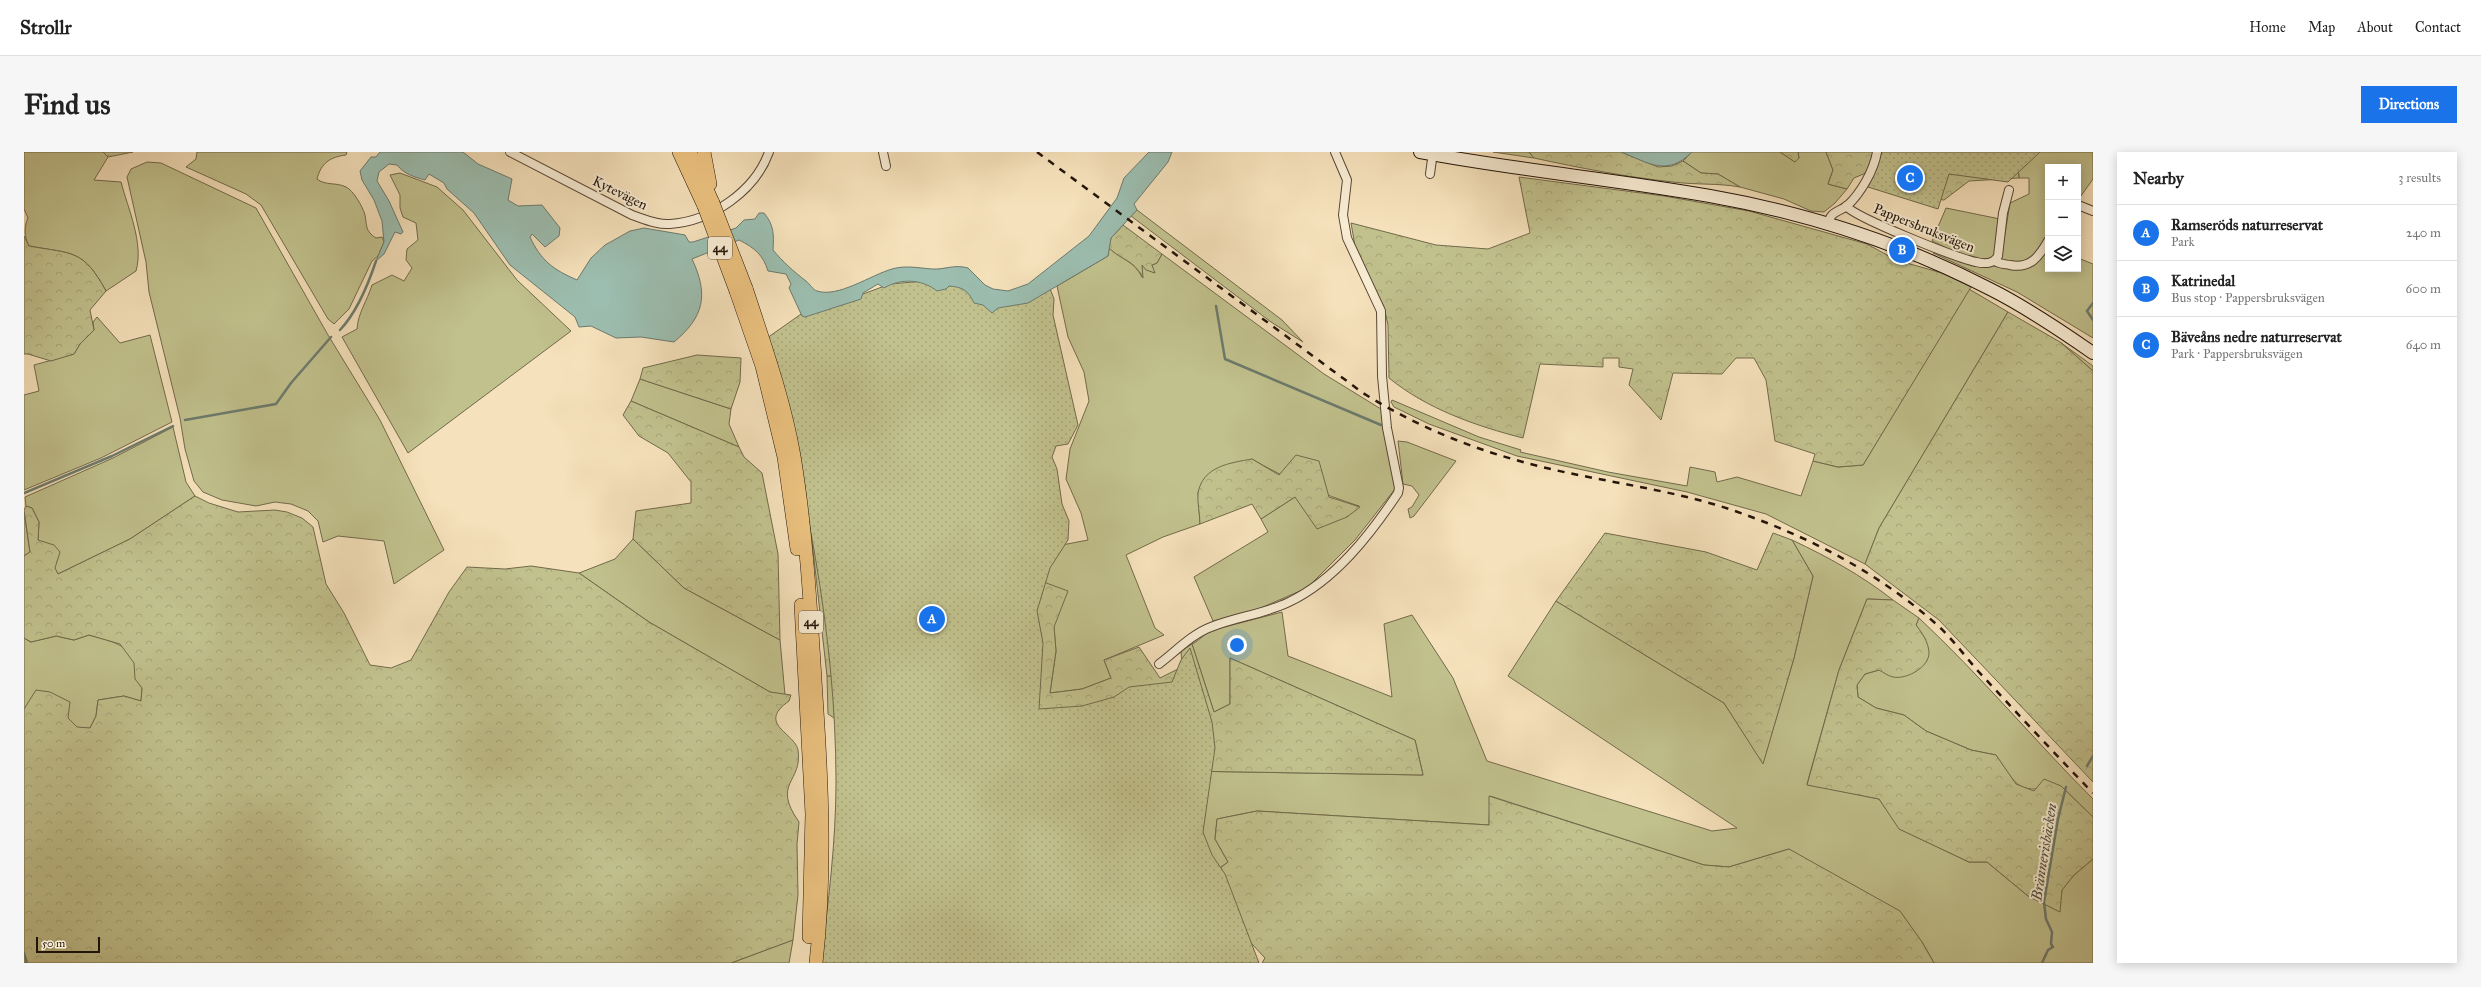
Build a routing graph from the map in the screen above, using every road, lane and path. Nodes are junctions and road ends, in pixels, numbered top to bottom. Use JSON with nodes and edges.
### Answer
{"nodes":[{"id":1,"x":510,"y":152,"type":"edge"},
{"id":2,"x":679,"y":152,"type":"edge"},
{"id":3,"x":690,"y":152,"type":"edge"},
{"id":4,"x":704,"y":152,"type":"edge"},
{"id":5,"x":769,"y":152,"type":"edge"},
{"id":6,"x":883,"y":152,"type":"edge"},
{"id":7,"x":1335,"y":152,"type":"edge"},
{"id":8,"x":1420,"y":152,"type":"edge"},
{"id":9,"x":1877,"y":152,"type":"edge"},
{"id":10,"x":1433,"y":153,"type":"edge"},
{"id":11,"x":886,"y":166,"type":"dead end"},
{"id":12,"x":1430,"y":174,"type":"dead end"},
{"id":13,"x":2009,"y":190,"type":"dead end"},
{"id":14,"x":708,"y":205,"type":"junction"},
{"id":15,"x":1846,"y":206,"type":"junction"},
{"id":16,"x":2081,"y":206,"type":"edge"},
{"id":17,"x":2093,"y":211,"type":"edge"},
{"id":18,"x":1828,"y":224,"type":"junction"},
{"id":19,"x":2045,"y":247,"type":"edge"},
{"id":20,"x":1995,"y":261,"type":"junction"},
{"id":21,"x":741,"y":289,"type":"junction"},
{"id":22,"x":2093,"y":353,"type":"edge"},
{"id":23,"x":1159,"y":664,"type":"dead end"},
{"id":24,"x":807,"y":963,"type":"edge"},
{"id":25,"x":816,"y":963,"type":"edge"}],
"edges":[{"from":1,"to":5,"type":"street","name":"Kytevägen"},
{"from":2,"to":14,"type":"main road","number":"44"},
{"from":3,"to":14,"type":"main road","number":"44"},
{"from":4,"to":14,"type":"main road"},
{"from":6,"to":11,"type":"street"},
{"from":7,"to":23,"type":"street"},
{"from":8,"to":10,"type":"street"},
{"from":9,"to":15,"type":"street"},
{"from":10,"to":12,"type":"street"},
{"from":10,"to":18,"type":"street"},
{"from":13,"to":20,"type":"street"},
{"from":14,"to":21,"type":"main road","number":"44","bridge":true},
{"from":15,"to":18,"type":"street"},
{"from":15,"to":20,"type":"street","name":"Pappersbruksvägen"},
{"from":16,"to":17,"type":"street"},
{"from":18,"to":22,"type":"street"},
{"from":19,"to":20,"type":"street","name":"Pappersbruksvägen"},
{"from":21,"to":24,"type":"main road","number":"44"},
{"from":21,"to":25,"type":"main road","number":"44"}]}
